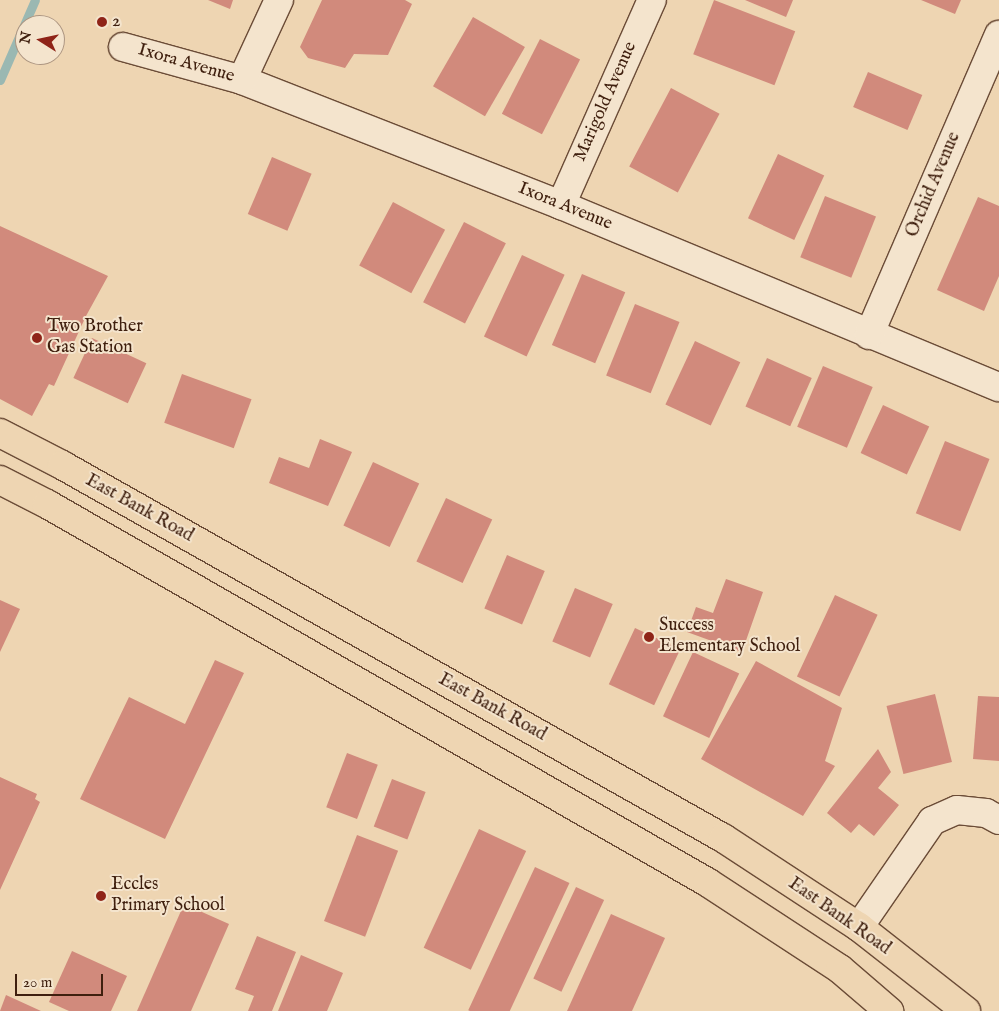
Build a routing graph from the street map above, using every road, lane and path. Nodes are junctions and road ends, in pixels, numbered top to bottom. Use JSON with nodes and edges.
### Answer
{"nodes":[{"id":1,"x":280,"y":0,"type":"edge"},
{"id":2,"x":652,"y":0,"type":"edge"},
{"id":3,"x":999,"y":35,"type":"edge"},
{"id":4,"x":123,"y":47,"type":"dead end"},
{"id":5,"x":242,"y":80,"type":"junction"},
{"id":6,"x":561,"y":205,"type":"junction"},
{"id":7,"x":869,"y":335,"type":"junction"},
{"id":8,"x":999,"y":387,"type":"edge"},
{"id":9,"x":0,"y":433,"type":"edge"},
{"id":10,"x":0,"y":480,"type":"edge"},
{"id":11,"x":999,"y":820,"type":"edge"},
{"id":12,"x":858,"y":927,"type":"junction"},
{"id":13,"x":890,"y":1011,"type":"edge"},
{"id":14,"x":966,"y":1011,"type":"edge"}],
"edges":[{"from":1,"to":5,"type":"street"},
{"from":2,"to":6,"type":"street","name":"Marigold Avenue"},
{"from":3,"to":7,"type":"street","name":"Orchid Avenue"},
{"from":4,"to":5,"type":"street","name":"Ixora Avenue"},
{"from":5,"to":6,"type":"street","name":"Ixora Avenue"},
{"from":6,"to":7,"type":"street","name":"Ixora Avenue"},
{"from":7,"to":8,"type":"street","name":"Ixora Avenue"},
{"from":9,"to":12,"type":"main road","name":"East Bank Road"},
{"from":10,"to":13,"type":"main road"},
{"from":11,"to":12,"type":"street"},
{"from":12,"to":14,"type":"main road","name":"East Bank Road"}]}
